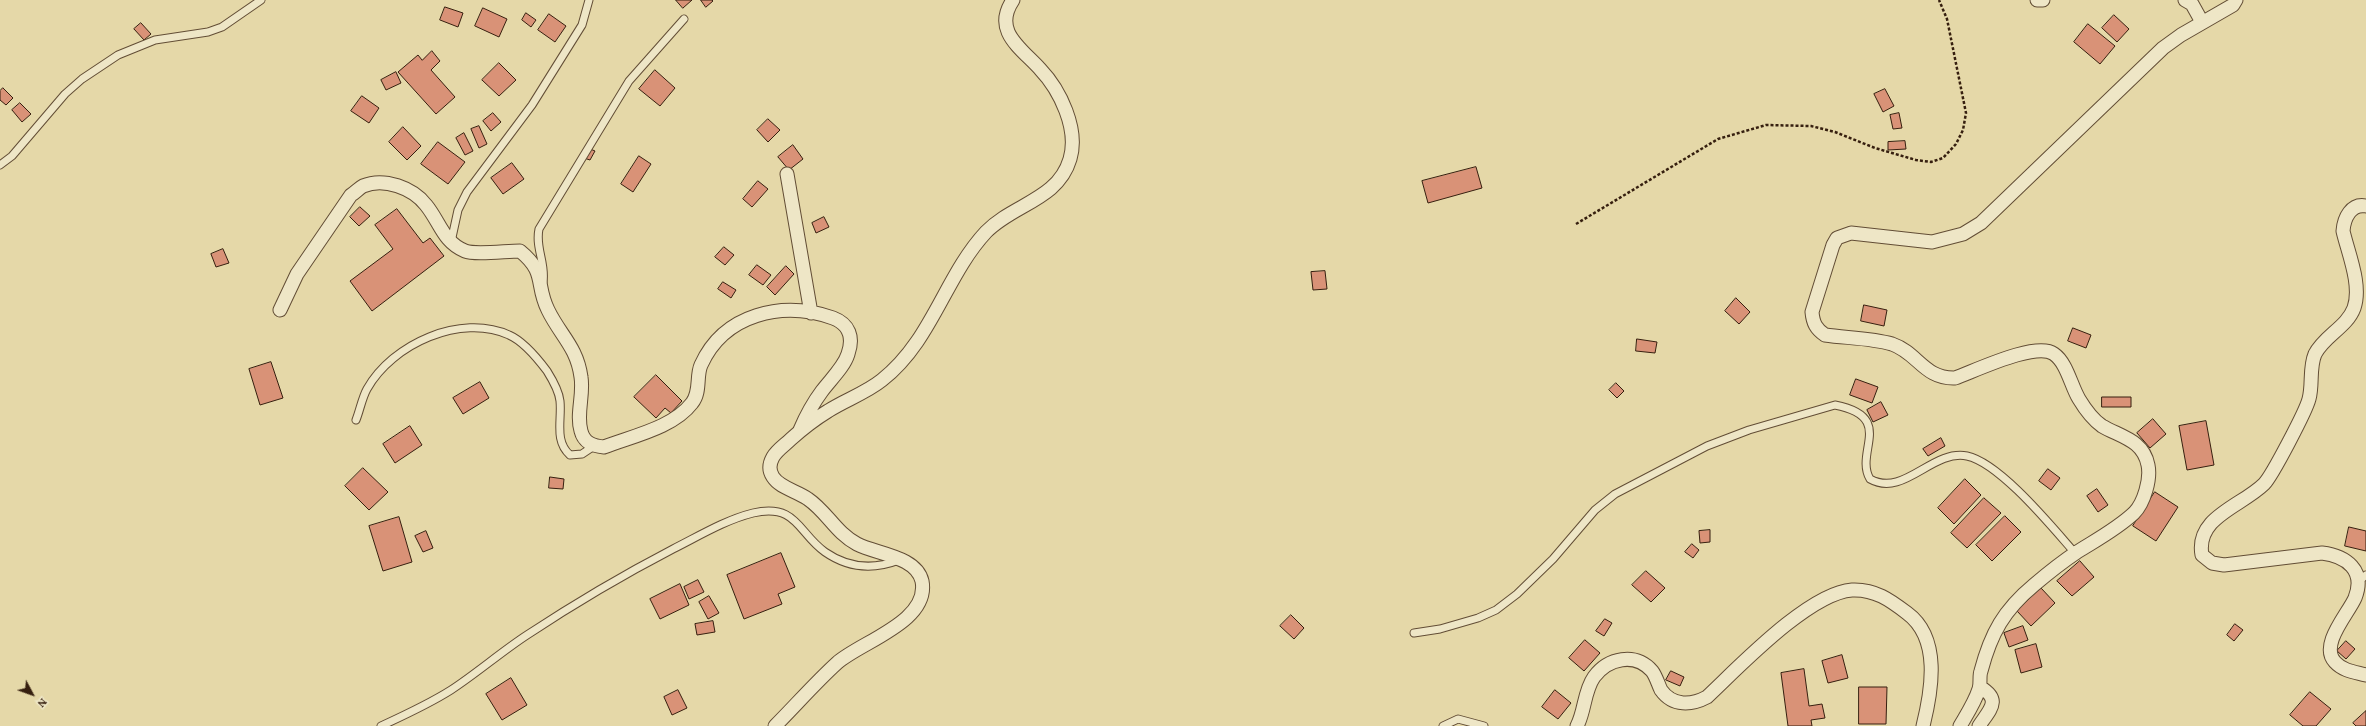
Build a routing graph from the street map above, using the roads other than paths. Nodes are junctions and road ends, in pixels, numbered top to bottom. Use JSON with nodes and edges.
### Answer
{"nodes":[{"id":1,"x":261,"y":0,"type":"edge"},
{"id":2,"x":589,"y":0,"type":"edge"},
{"id":3,"x":1013,"y":0,"type":"edge"},
{"id":4,"x":2036,"y":0,"type":"edge"},
{"id":5,"x":2043,"y":0,"type":"edge"},
{"id":6,"x":2185,"y":0,"type":"edge"},
{"id":7,"x":2236,"y":0,"type":"edge"},
{"id":8,"x":684,"y":19,"type":"dead end"},
{"id":9,"x":2202,"y":22,"type":"junction"},
{"id":10,"x":0,"y":165,"type":"edge"},
{"id":11,"x":787,"y":174,"type":"dead end"},
{"id":12,"x":2366,"y":206,"type":"edge"},
{"id":13,"x":451,"y":242,"type":"junction"},
{"id":14,"x":542,"y":288,"type":"junction"},
{"id":15,"x":280,"y":310,"type":"dead end"},
{"id":16,"x":811,"y":313,"type":"junction"},
{"id":17,"x":356,"y":420,"type":"dead end"},
{"id":18,"x":800,"y":430,"type":"junction"},
{"id":19,"x":594,"y":446,"type":"junction"},
{"id":20,"x":2075,"y":553,"type":"junction"},
{"id":21,"x":899,"y":560,"type":"junction"},
{"id":22,"x":2362,"y":579,"type":"edge"},
{"id":23,"x":1414,"y":632,"type":"dead end"},
{"id":24,"x":2366,"y":675,"type":"edge"},
{"id":25,"x":1980,"y":687,"type":"junction"},
{"id":26,"x":381,"y":726,"type":"edge"},
{"id":27,"x":775,"y":726,"type":"edge"},
{"id":28,"x":1443,"y":726,"type":"edge"},
{"id":29,"x":1484,"y":726,"type":"edge"},
{"id":30,"x":1577,"y":726,"type":"edge"},
{"id":31,"x":1923,"y":726,"type":"edge"},
{"id":32,"x":1960,"y":726,"type":"edge"},
{"id":33,"x":1979,"y":726,"type":"edge"}],
"edges":[{"from":1,"to":10,"type":"lane"},
{"from":2,"to":13,"type":"lane"},
{"from":3,"to":18,"type":"street"},
{"from":4,"to":5,"type":"street"},
{"from":6,"to":9,"type":"street"},
{"from":7,"to":9,"type":"street"},
{"from":8,"to":14,"type":"lane"},
{"from":9,"to":20,"type":"street"},
{"from":11,"to":16,"type":"street"},
{"from":12,"to":22,"type":"street"},
{"from":13,"to":14,"type":"street"},
{"from":13,"to":15,"type":"street"},
{"from":14,"to":19,"type":"street"},
{"from":16,"to":18,"type":"street"},
{"from":16,"to":19,"type":"street"},
{"from":17,"to":19,"type":"lane"},
{"from":18,"to":21,"type":"street"},
{"from":20,"to":23,"type":"lane"},
{"from":20,"to":25,"type":"street"},
{"from":21,"to":26,"type":"lane"},
{"from":21,"to":27,"type":"street"},
{"from":22,"to":24,"type":"street"},
{"from":25,"to":32,"type":"street"},
{"from":25,"to":33,"type":"street"},
{"from":28,"to":29,"type":"lane"},
{"from":30,"to":31,"type":"street"}]}
